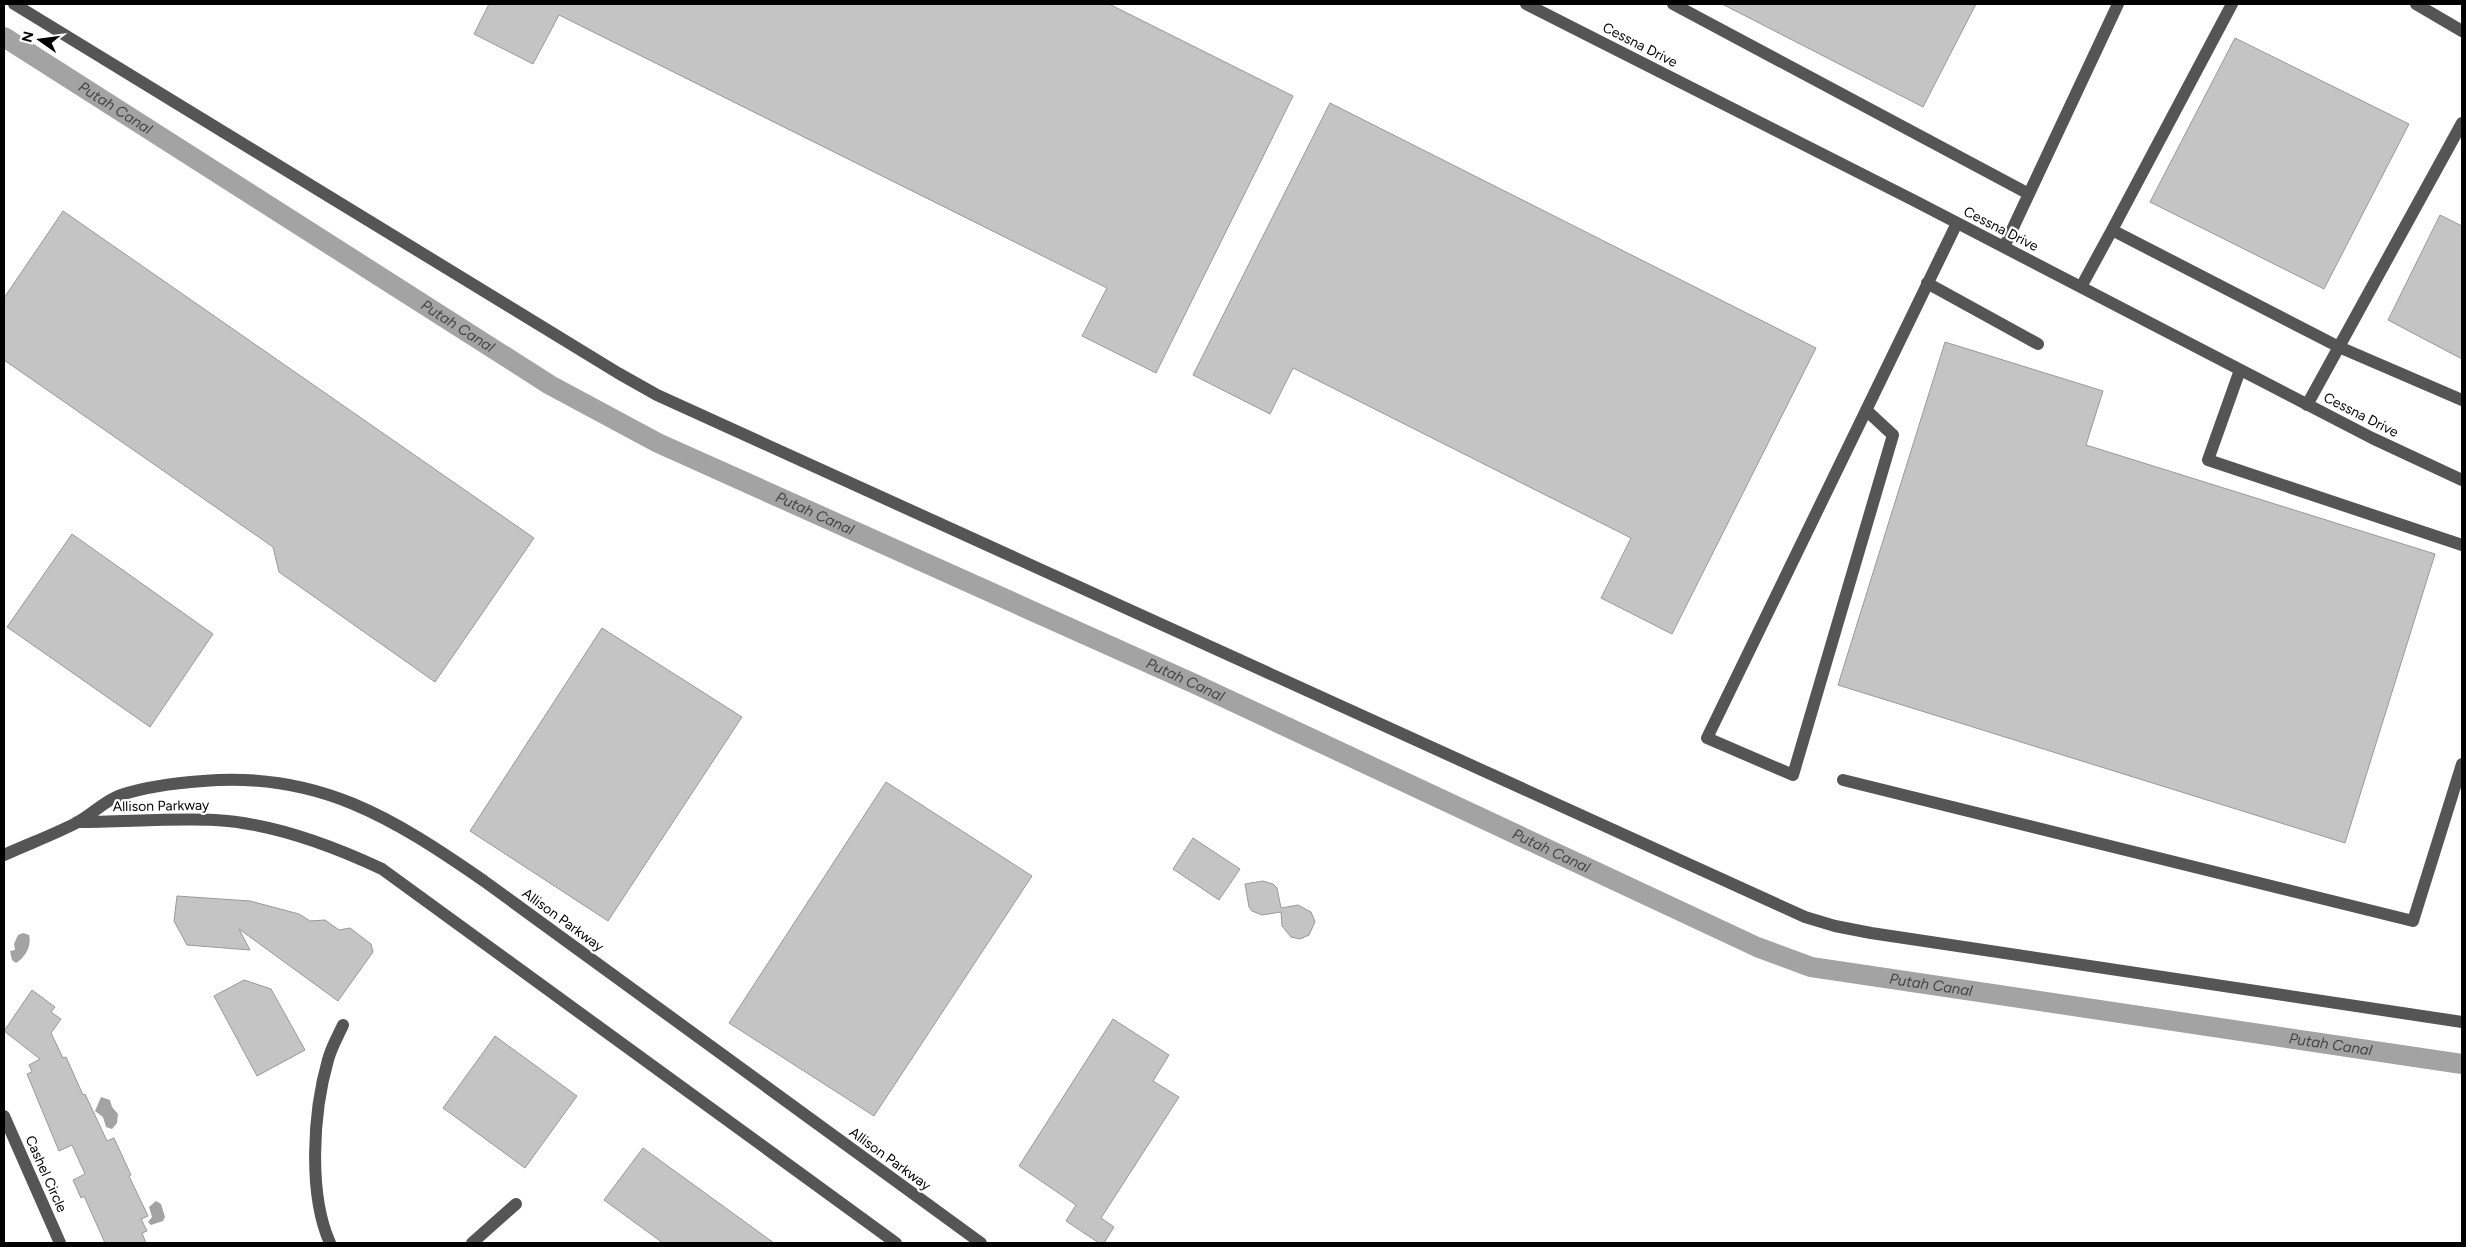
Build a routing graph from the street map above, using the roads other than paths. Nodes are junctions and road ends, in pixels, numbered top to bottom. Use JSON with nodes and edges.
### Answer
{"nodes":[{"id":1,"x":14,"y":4,"type":"edge"},
{"id":2,"x":1526,"y":4,"type":"edge"},
{"id":3,"x":1673,"y":4,"type":"edge"},
{"id":4,"x":2118,"y":4,"type":"edge"},
{"id":5,"x":2232,"y":4,"type":"edge"},
{"id":6,"x":2416,"y":4,"type":"edge"},
{"id":7,"x":2462,"y":31,"type":"edge"},
{"id":8,"x":2462,"y":123,"type":"edge"},
{"id":9,"x":2029,"y":194,"type":"junction"},
{"id":10,"x":1957,"y":223,"type":"junction"},
{"id":11,"x":2112,"y":230,"type":"junction"},
{"id":12,"x":2004,"y":248,"type":"junction"},
{"id":13,"x":1927,"y":283,"type":"junction"},
{"id":14,"x":2081,"y":288,"type":"junction"},
{"id":15,"x":2038,"y":344,"type":"dead end"},
{"id":16,"x":2339,"y":347,"type":"junction"},
{"id":17,"x":2240,"y":370,"type":"junction"},
{"id":18,"x":2462,"y":400,"type":"edge"},
{"id":19,"x":2307,"y":405,"type":"junction"},
{"id":20,"x":1866,"y":410,"type":"junction"},
{"id":21,"x":2462,"y":480,"type":"edge"},
{"id":22,"x":2462,"y":545,"type":"edge"},
{"id":23,"x":2462,"y":764,"type":"edge"},
{"id":24,"x":1843,"y":780,"type":"dead end"},
{"id":25,"x":78,"y":822,"type":"junction"},
{"id":26,"x":4,"y":855,"type":"edge"},
{"id":27,"x":2462,"y":1022,"type":"edge"},
{"id":28,"x":343,"y":1025,"type":"dead end"},
{"id":29,"x":4,"y":1116,"type":"edge"},
{"id":30,"x":516,"y":1204,"type":"dead end"},
{"id":31,"x":60,"y":1243,"type":"edge"},
{"id":32,"x":330,"y":1243,"type":"edge"},
{"id":33,"x":472,"y":1243,"type":"edge"},
{"id":34,"x":896,"y":1243,"type":"edge"},
{"id":35,"x":982,"y":1243,"type":"edge"}],
"edges":[{"from":1,"to":27,"type":"street"},
{"from":2,"to":10,"type":"street","name":"Cessna Drive"},
{"from":3,"to":9,"type":"street"},
{"from":4,"to":9,"type":"street"},
{"from":5,"to":11,"type":"street"},
{"from":6,"to":7,"type":"street"},
{"from":8,"to":16,"type":"street"},
{"from":9,"to":12,"type":"street"},
{"from":10,"to":12,"type":"street","name":"Cessna Drive"},
{"from":10,"to":13,"type":"street"},
{"from":11,"to":14,"type":"street"},
{"from":11,"to":16,"type":"street"},
{"from":12,"to":14,"type":"street","name":"Cessna Drive"},
{"from":13,"to":15,"type":"street"},
{"from":13,"to":20,"type":"street"},
{"from":14,"to":17,"type":"street","name":"Cessna Drive"},
{"from":16,"to":18,"type":"street"},
{"from":16,"to":19,"type":"street"},
{"from":17,"to":19,"type":"street","name":"Cessna Drive"},
{"from":17,"to":22,"type":"street"},
{"from":19,"to":21,"type":"street","name":"Cessna Drive"},
{"from":20,"to":20,"type":"street"},
{"from":23,"to":24,"type":"street"},
{"from":25,"to":26,"type":"street","name":"Allison Parkway"},
{"from":25,"to":34,"type":"street","name":"Allison Parkway"},
{"from":25,"to":35,"type":"street","name":"Allison Parkway"},
{"from":28,"to":32,"type":"street"},
{"from":29,"to":31,"type":"street","name":"Cashel Circle"},
{"from":30,"to":33,"type":"street"}]}
